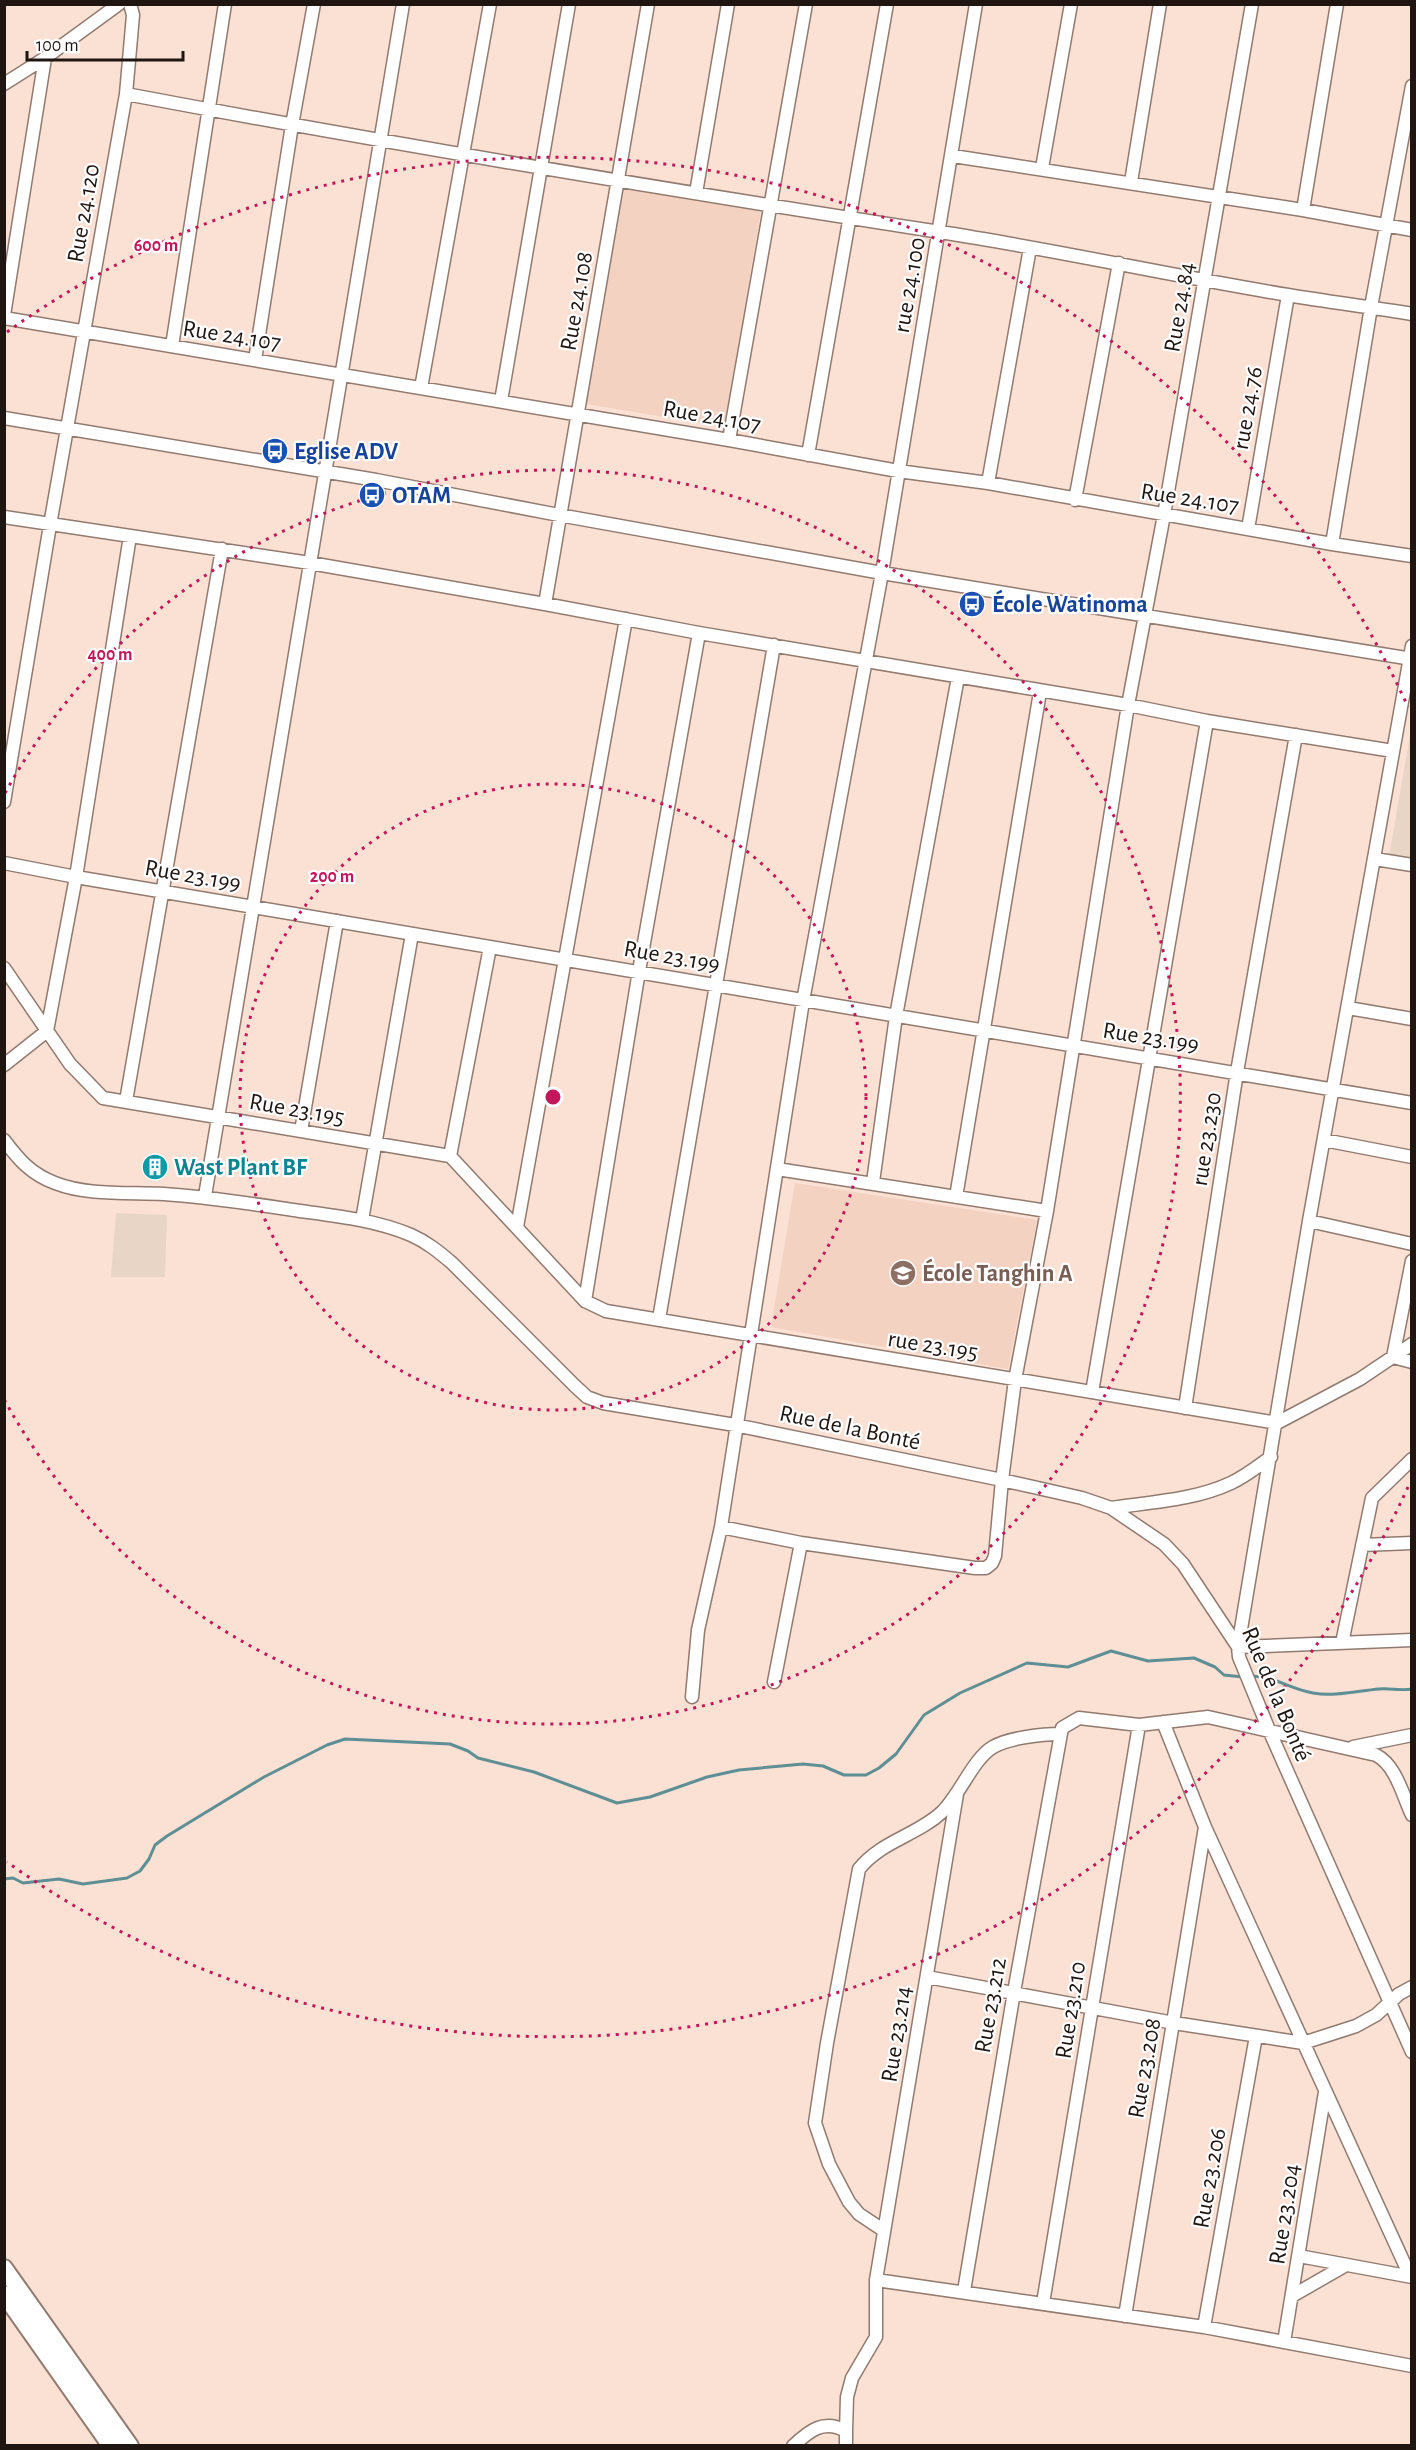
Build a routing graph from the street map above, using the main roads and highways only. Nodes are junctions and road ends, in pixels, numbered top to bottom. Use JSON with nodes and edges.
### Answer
{"nodes":[{"id":1,"x":4,"y":2268,"type":"edge"},
{"id":2,"x":4,"y":2295,"type":"edge"},
{"id":3,"x":111,"y":2445,"type":"edge"},
{"id":4,"x":130,"y":2445,"type":"edge"}],
"edges":[{"from":1,"to":4,"type":"main road"},
{"from":2,"to":3,"type":"main road"}]}
